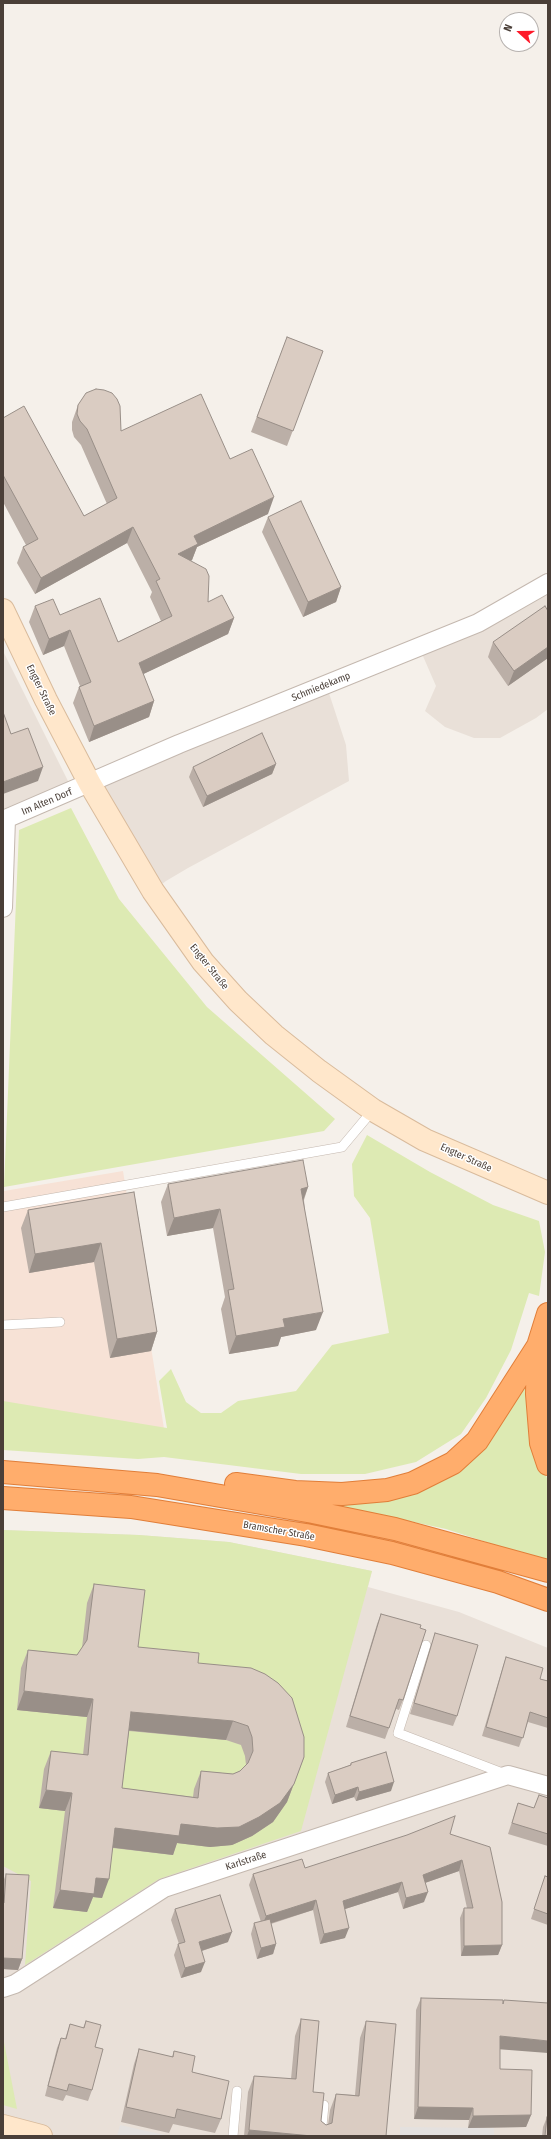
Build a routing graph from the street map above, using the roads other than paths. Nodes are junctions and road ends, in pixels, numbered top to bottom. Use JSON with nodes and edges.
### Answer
{"nodes":[{"id":1,"x":548,"y":583,"type":"edge"},
{"id":2,"x":3,"y":610,"type":"edge"},
{"id":3,"x":90,"y":784,"type":"junction"},
{"id":4,"x":5,"y":820,"type":"edge"},
{"id":5,"x":3,"y":908,"type":"edge"},
{"id":6,"x":373,"y":1110,"type":"junction"},
{"id":7,"x":548,"y":1193,"type":"edge"},
{"id":8,"x":3,"y":1207,"type":"edge"},
{"id":9,"x":548,"y":1314,"type":"edge"},
{"id":10,"x":60,"y":1322,"type":"dead end"},
{"id":11,"x":3,"y":1325,"type":"edge"},
{"id":12,"x":538,"y":1346,"type":"junction"},
{"id":13,"x":548,"y":1464,"type":"edge"},
{"id":14,"x":3,"y":1472,"type":"edge"},
{"id":15,"x":157,"y":1485,"type":"junction"},
{"id":16,"x":3,"y":1498,"type":"edge"},
{"id":17,"x":548,"y":1571,"type":"edge"},
{"id":18,"x":548,"y":1600,"type":"edge"},
{"id":19,"x":426,"y":1645,"type":"edge"},
{"id":20,"x":508,"y":1775,"type":"junction"},
{"id":21,"x":548,"y":1786,"type":"edge"},
{"id":22,"x":3,"y":1988,"type":"edge"},
{"id":23,"x":237,"y":2092,"type":"dead end"},
{"id":24,"x":324,"y":2105,"type":"edge"},
{"id":25,"x":3,"y":2126,"type":"edge"},
{"id":26,"x":41,"y":2136,"type":"edge"},
{"id":27,"x":233,"y":2136,"type":"edge"},
{"id":28,"x":321,"y":2136,"type":"edge"}],
"edges":[{"from":1,"to":3,"type":"street","name":"Schmiedekamp"},
{"from":2,"to":3,"type":"main road","name":"Engter Straße"},
{"from":3,"to":4,"type":"street","name":"Im Alten Dorf"},
{"from":3,"to":6,"type":"main road","name":"Engter Straße"},
{"from":4,"to":5,"type":"street"},
{"from":6,"to":7,"type":"main road","name":"Engter Straße"},
{"from":6,"to":8,"type":"lane"},
{"from":9,"to":12,"type":"highway"},
{"from":10,"to":11,"type":"lane"},
{"from":12,"to":13,"type":"highway"},
{"from":12,"to":15,"type":"highway"},
{"from":14,"to":15,"type":"highway"},
{"from":15,"to":17,"type":"highway"},
{"from":16,"to":18,"type":"highway","name":"Bramscher Straße"},
{"from":19,"to":20,"type":"lane"},
{"from":20,"to":21,"type":"street"},
{"from":20,"to":22,"type":"street","name":"Karlstraße"},
{"from":23,"to":27,"type":"lane"},
{"from":24,"to":28,"type":"lane"},
{"from":25,"to":26,"type":"main road"}]}
